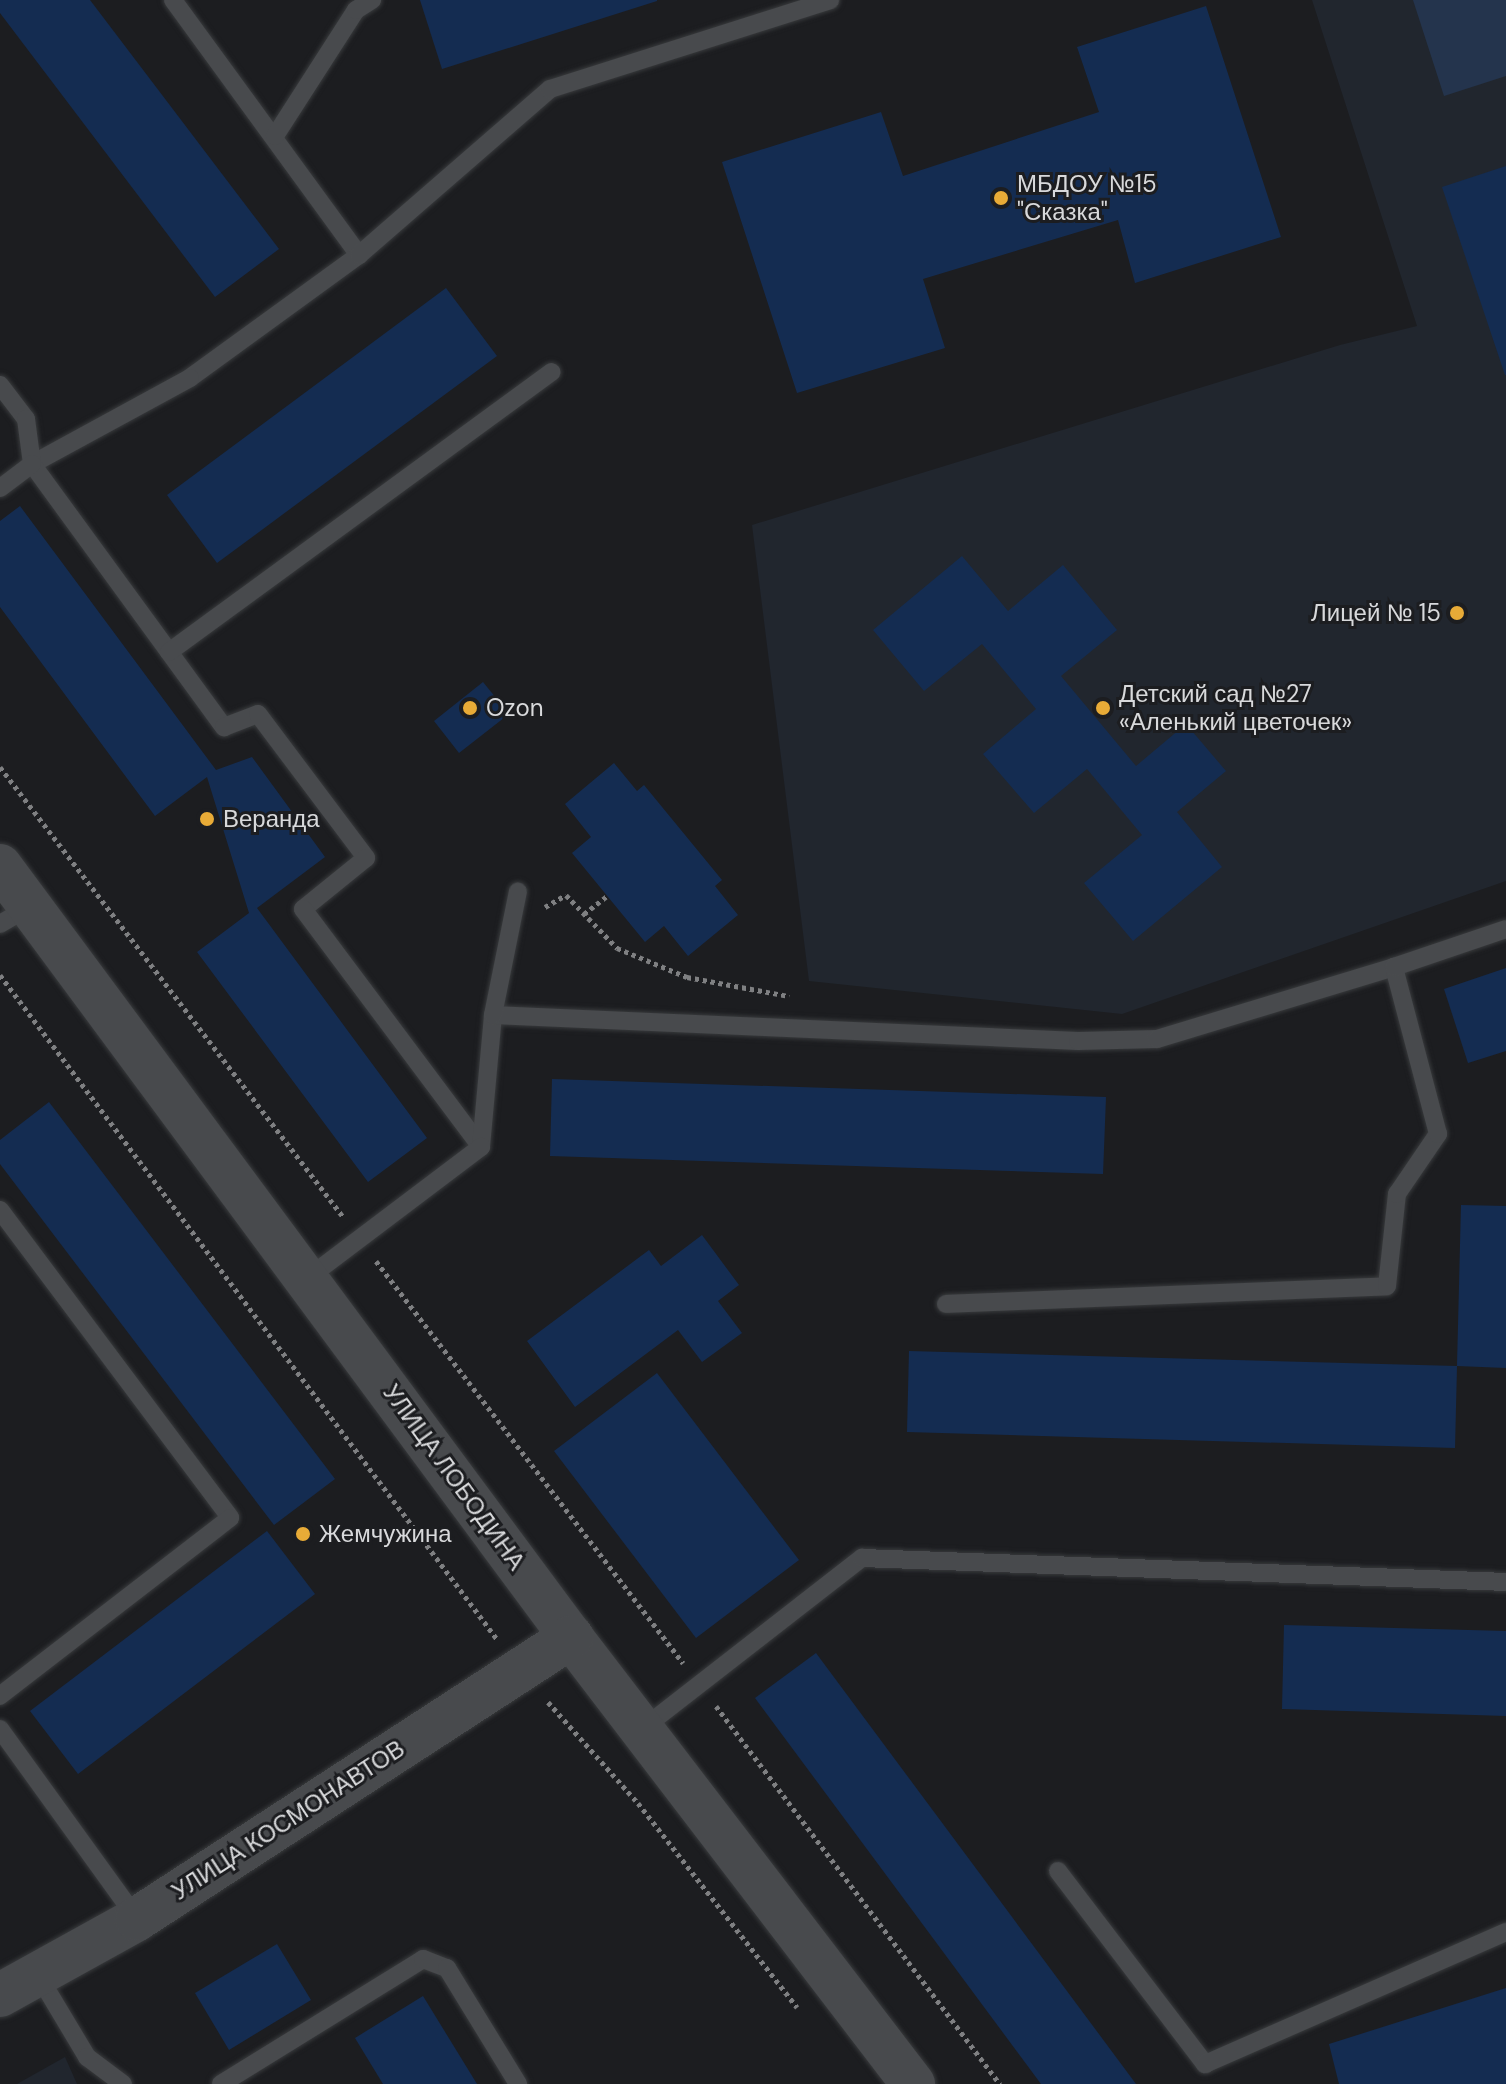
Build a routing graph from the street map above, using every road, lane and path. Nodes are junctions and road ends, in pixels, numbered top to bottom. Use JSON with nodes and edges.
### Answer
{"nodes":[{"id":1,"x":173,"y":0,"type":"edge"},
{"id":2,"x":372,"y":0,"type":"edge"},
{"id":3,"x":830,"y":0,"type":"edge"},
{"id":4,"x":275,"y":136,"type":"junction"},
{"id":5,"x":359,"y":255,"type":"junction"},
{"id":6,"x":551,"y":372,"type":"dead end"},
{"id":7,"x":0,"y":385,"type":"edge"},
{"id":8,"x":32,"y":464,"type":"junction"},
{"id":9,"x":0,"y":488,"type":"edge"},
{"id":10,"x":169,"y":652,"type":"junction"},
{"id":11,"x":0,"y":767,"type":"edge"},
{"id":12,"x":0,"y":866,"type":"edge"},
{"id":13,"x":518,"y":891,"type":"dead end"},
{"id":14,"x":607,"y":896,"type":"dead end"},
{"id":15,"x":584,"y":914,"type":"junction"},
{"id":16,"x":15,"y":915,"type":"edge"},
{"id":17,"x":511,"y":926,"type":"junction"},
{"id":18,"x":1506,"y":929,"type":"edge"},
{"id":19,"x":1394,"y":967,"type":"junction"},
{"id":20,"x":0,"y":975,"type":"edge"},
{"id":21,"x":805,"y":997,"type":"dead end"},
{"id":22,"x":493,"y":1015,"type":"junction"},
{"id":23,"x":481,"y":1147,"type":"junction"},
{"id":24,"x":0,"y":1210,"type":"edge"},
{"id":25,"x":360,"y":1239,"type":"junction"},
{"id":26,"x":309,"y":1277,"type":"junction"},
{"id":27,"x":946,"y":1304,"type":"dead end"},
{"id":28,"x":1506,"y":1582,"type":"edge"},
{"id":29,"x":571,"y":1637,"type":"junction"},
{"id":30,"x":520,"y":1670,"type":"junction"},
{"id":31,"x":699,"y":1685,"type":"junction"},
{"id":32,"x":0,"y":1696,"type":"edge"},
{"id":33,"x":0,"y":1729,"type":"edge"},
{"id":34,"x":642,"y":1729,"type":"junction"},
{"id":35,"x":1058,"y":1871,"type":"dead end"},
{"id":36,"x":137,"y":1919,"type":"junction"},
{"id":37,"x":1506,"y":1932,"type":"edge"},
{"id":38,"x":37,"y":1974,"type":"junction"},
{"id":39,"x":0,"y":1995,"type":"edge"},
{"id":40,"x":800,"y":2011,"type":"dead end"},
{"id":41,"x":123,"y":2084,"type":"edge"},
{"id":42,"x":221,"y":2084,"type":"edge"},
{"id":43,"x":518,"y":2084,"type":"edge"},
{"id":44,"x":913,"y":2084,"type":"edge"},
{"id":45,"x":1000,"y":2084,"type":"edge"}],
"edges":[{"from":1,"to":4,"type":"lane"},
{"from":2,"to":4,"type":"lane"},
{"from":3,"to":5,"type":"lane"},
{"from":4,"to":5,"type":"lane"},
{"from":5,"to":8,"type":"lane"},
{"from":6,"to":10,"type":"lane"},
{"from":7,"to":8,"type":"lane"},
{"from":8,"to":9,"type":"lane"},
{"from":8,"to":10,"type":"lane"},
{"from":10,"to":23,"type":"lane"},
{"from":11,"to":25,"type":"path"},
{"from":12,"to":16,"type":"street","name":"УЛИЦА ЛОБОДИНА"},
{"from":13,"to":17,"type":"lane"},
{"from":14,"to":15,"type":"path"},
{"from":15,"to":17,"type":"path"},
{"from":15,"to":21,"type":"path"},
{"from":16,"to":26,"type":"street","name":"УЛИЦА ЛОБОДИНА"},
{"from":17,"to":22,"type":"lane"},
{"from":18,"to":19,"type":"lane"},
{"from":19,"to":22,"type":"lane"},
{"from":19,"to":27,"type":"lane"},
{"from":20,"to":30,"type":"path"},
{"from":22,"to":23,"type":"lane"},
{"from":23,"to":25,"type":"lane"},
{"from":24,"to":32,"type":"lane"},
{"from":25,"to":26,"type":"lane"},
{"from":25,"to":31,"type":"path"},
{"from":26,"to":29,"type":"street","name":"УЛИЦА ЛОБОДИНА"},
{"from":28,"to":31,"type":"lane"},
{"from":29,"to":30,"type":"street","name":"УЛИЦА КОСМОНАВТОВ"},
{"from":29,"to":34,"type":"street","name":"УЛИЦА ЛОБОДИНА"},
{"from":30,"to":36,"type":"street","name":"УЛИЦА КОСМОНАВТОВ"},
{"from":30,"to":40,"type":"path"},
{"from":31,"to":34,"type":"lane"},
{"from":31,"to":45,"type":"path"},
{"from":33,"to":36,"type":"lane"},
{"from":34,"to":44,"type":"street","name":"УЛИЦА ЛОБОДИНА"},
{"from":35,"to":37,"type":"lane"},
{"from":36,"to":38,"type":"street","name":"УЛИЦА КОСМОНАВТОВ"},
{"from":38,"to":39,"type":"street","name":"УЛИЦА КОСМОНАВТОВ"},
{"from":38,"to":41,"type":"lane"},
{"from":42,"to":43,"type":"lane"}]}
